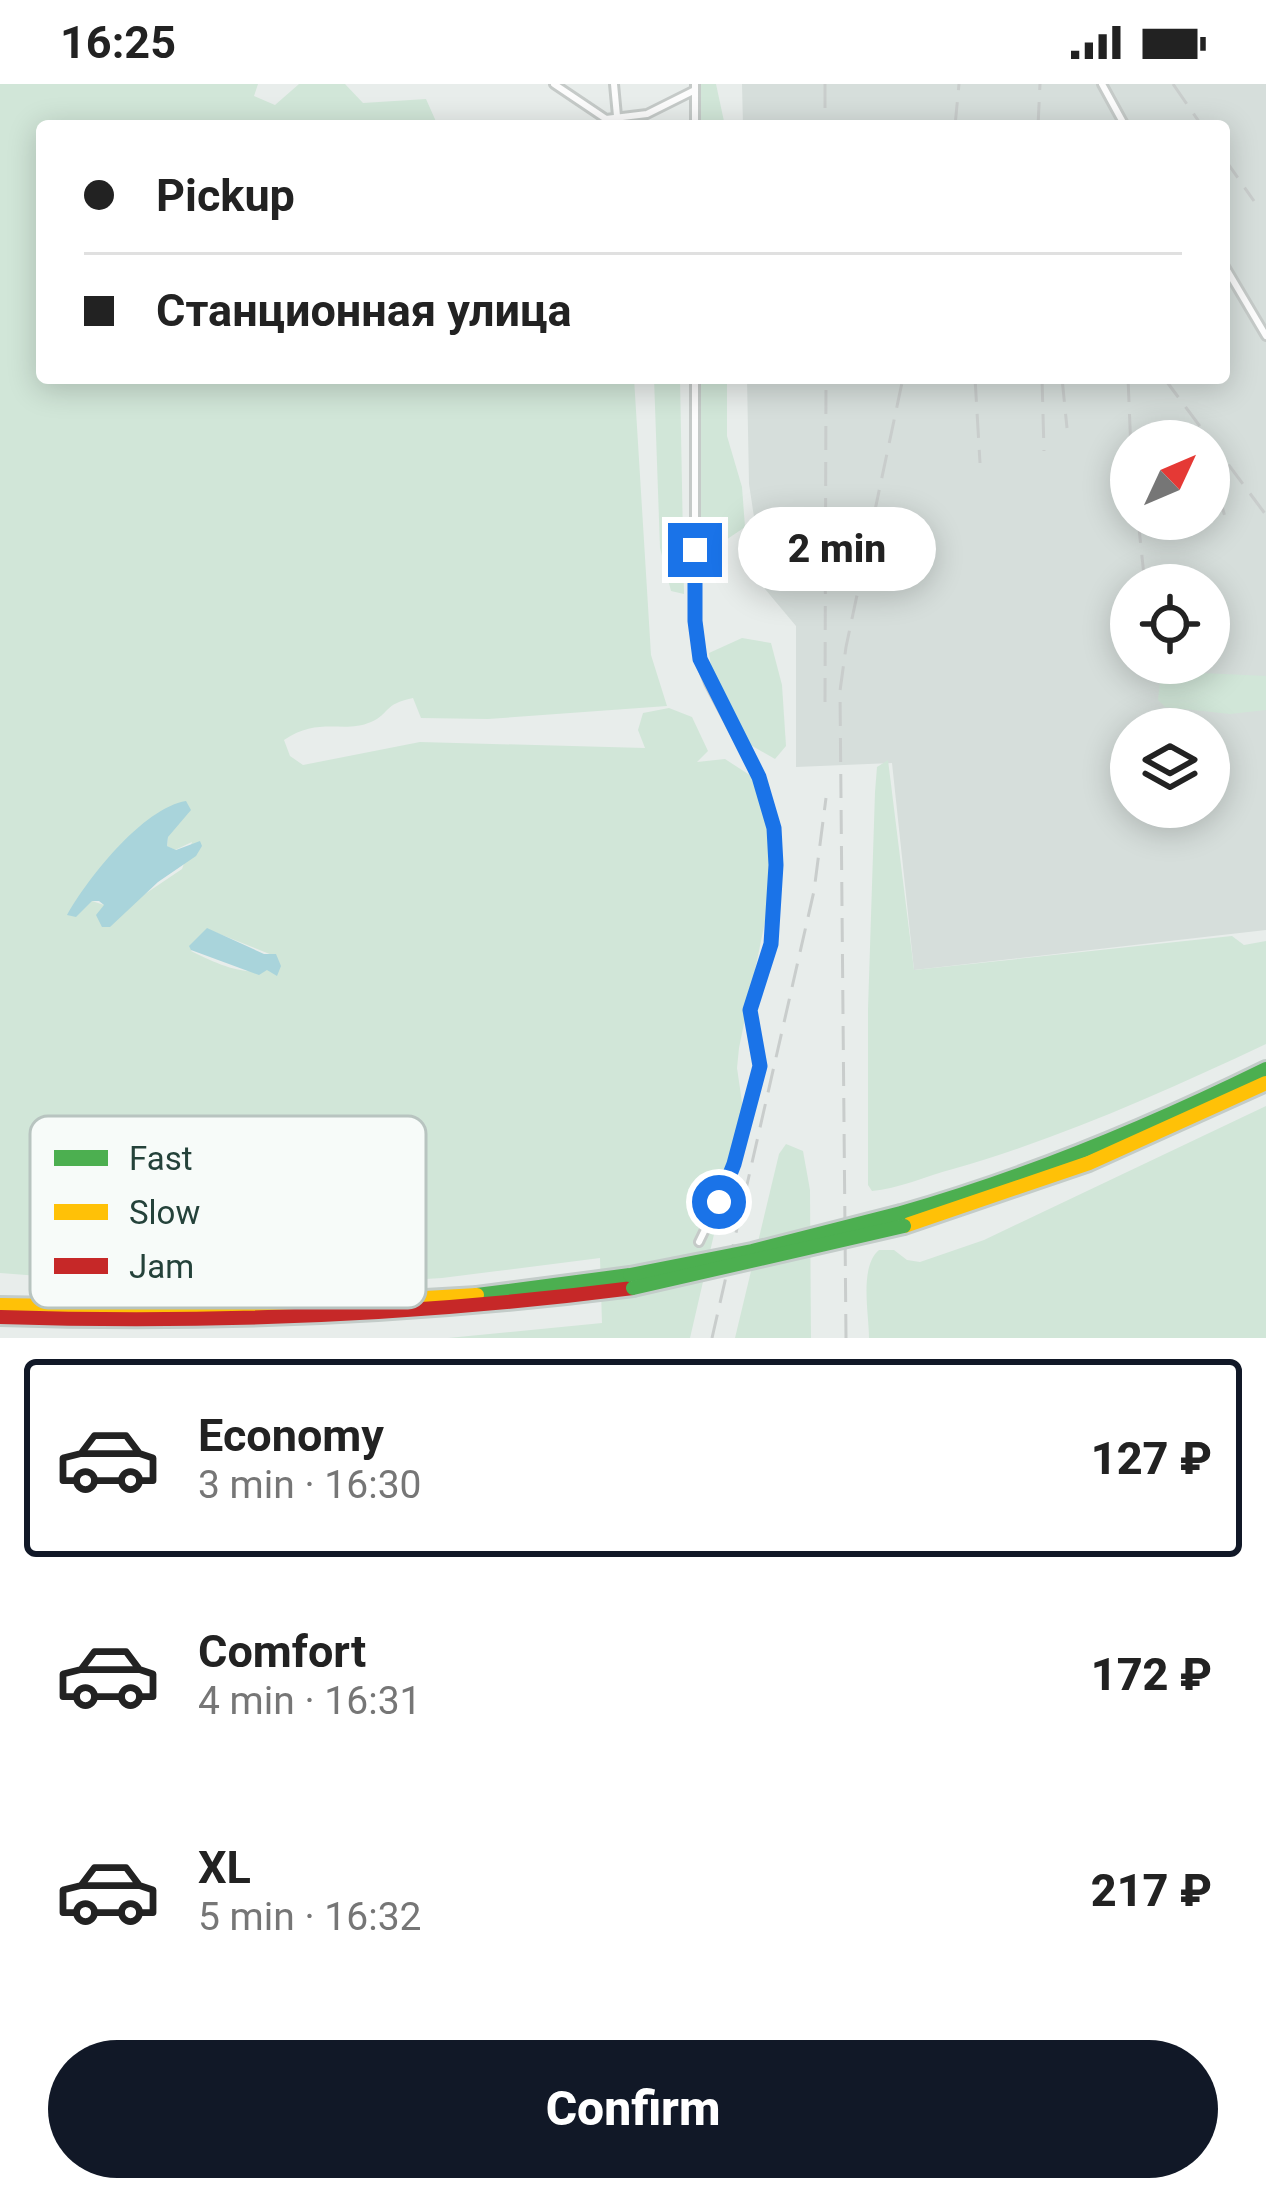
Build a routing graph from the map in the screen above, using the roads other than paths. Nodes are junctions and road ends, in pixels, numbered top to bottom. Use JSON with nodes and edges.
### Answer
{"nodes":[{"id":1,"x":554,"y":84,"type":"edge"},
{"id":2,"x":614,"y":84,"type":"edge"},
{"id":3,"x":1102,"y":84,"type":"edge"},
{"id":4,"x":695,"y":87,"type":"edge"},
{"id":5,"x":617,"y":117,"type":"junction"},
{"id":6,"x":695,"y":120,"type":"edge"},
{"id":7,"x":1122,"y":120,"type":"edge"},
{"id":8,"x":1230,"y":275,"type":"edge"},
{"id":9,"x":1266,"y":336,"type":"edge"},
{"id":10,"x":695,"y":384,"type":"edge"},
{"id":11,"x":1266,"y":1070,"type":"edge"},
{"id":12,"x":1266,"y":1083,"type":"edge"},
{"id":13,"x":903,"y":1220,"type":"junction"},
{"id":14,"x":699,"y":1242,"type":"dead end"},
{"id":15,"x":631,"y":1282,"type":"junction"},
{"id":16,"x":426,"y":1299,"type":"edge"},
{"id":17,"x":0,"y":1305,"type":"edge"},
{"id":18,"x":30,"y":1306,"type":"edge"},
{"id":19,"x":113,"y":1308,"type":"edge"},
{"id":20,"x":272,"y":1308,"type":"edge"},
{"id":21,"x":0,"y":1317,"type":"edge"}],
"edges":[{"from":1,"to":5,"type":"street"},
{"from":2,"to":5,"type":"street"},
{"from":3,"to":7,"type":"street"},
{"from":4,"to":5,"type":"street"},
{"from":4,"to":6,"type":"street"},
{"from":8,"to":9,"type":"street"},
{"from":10,"to":14,"type":"street"},
{"from":11,"to":13,"type":"highway"},
{"from":12,"to":13,"type":"highway"},
{"from":13,"to":15,"type":"highway","bridge":true},
{"from":15,"to":16,"type":"highway"},
{"from":15,"to":21,"type":"highway"},
{"from":17,"to":18,"type":"highway"},
{"from":19,"to":20,"type":"highway"}]}
